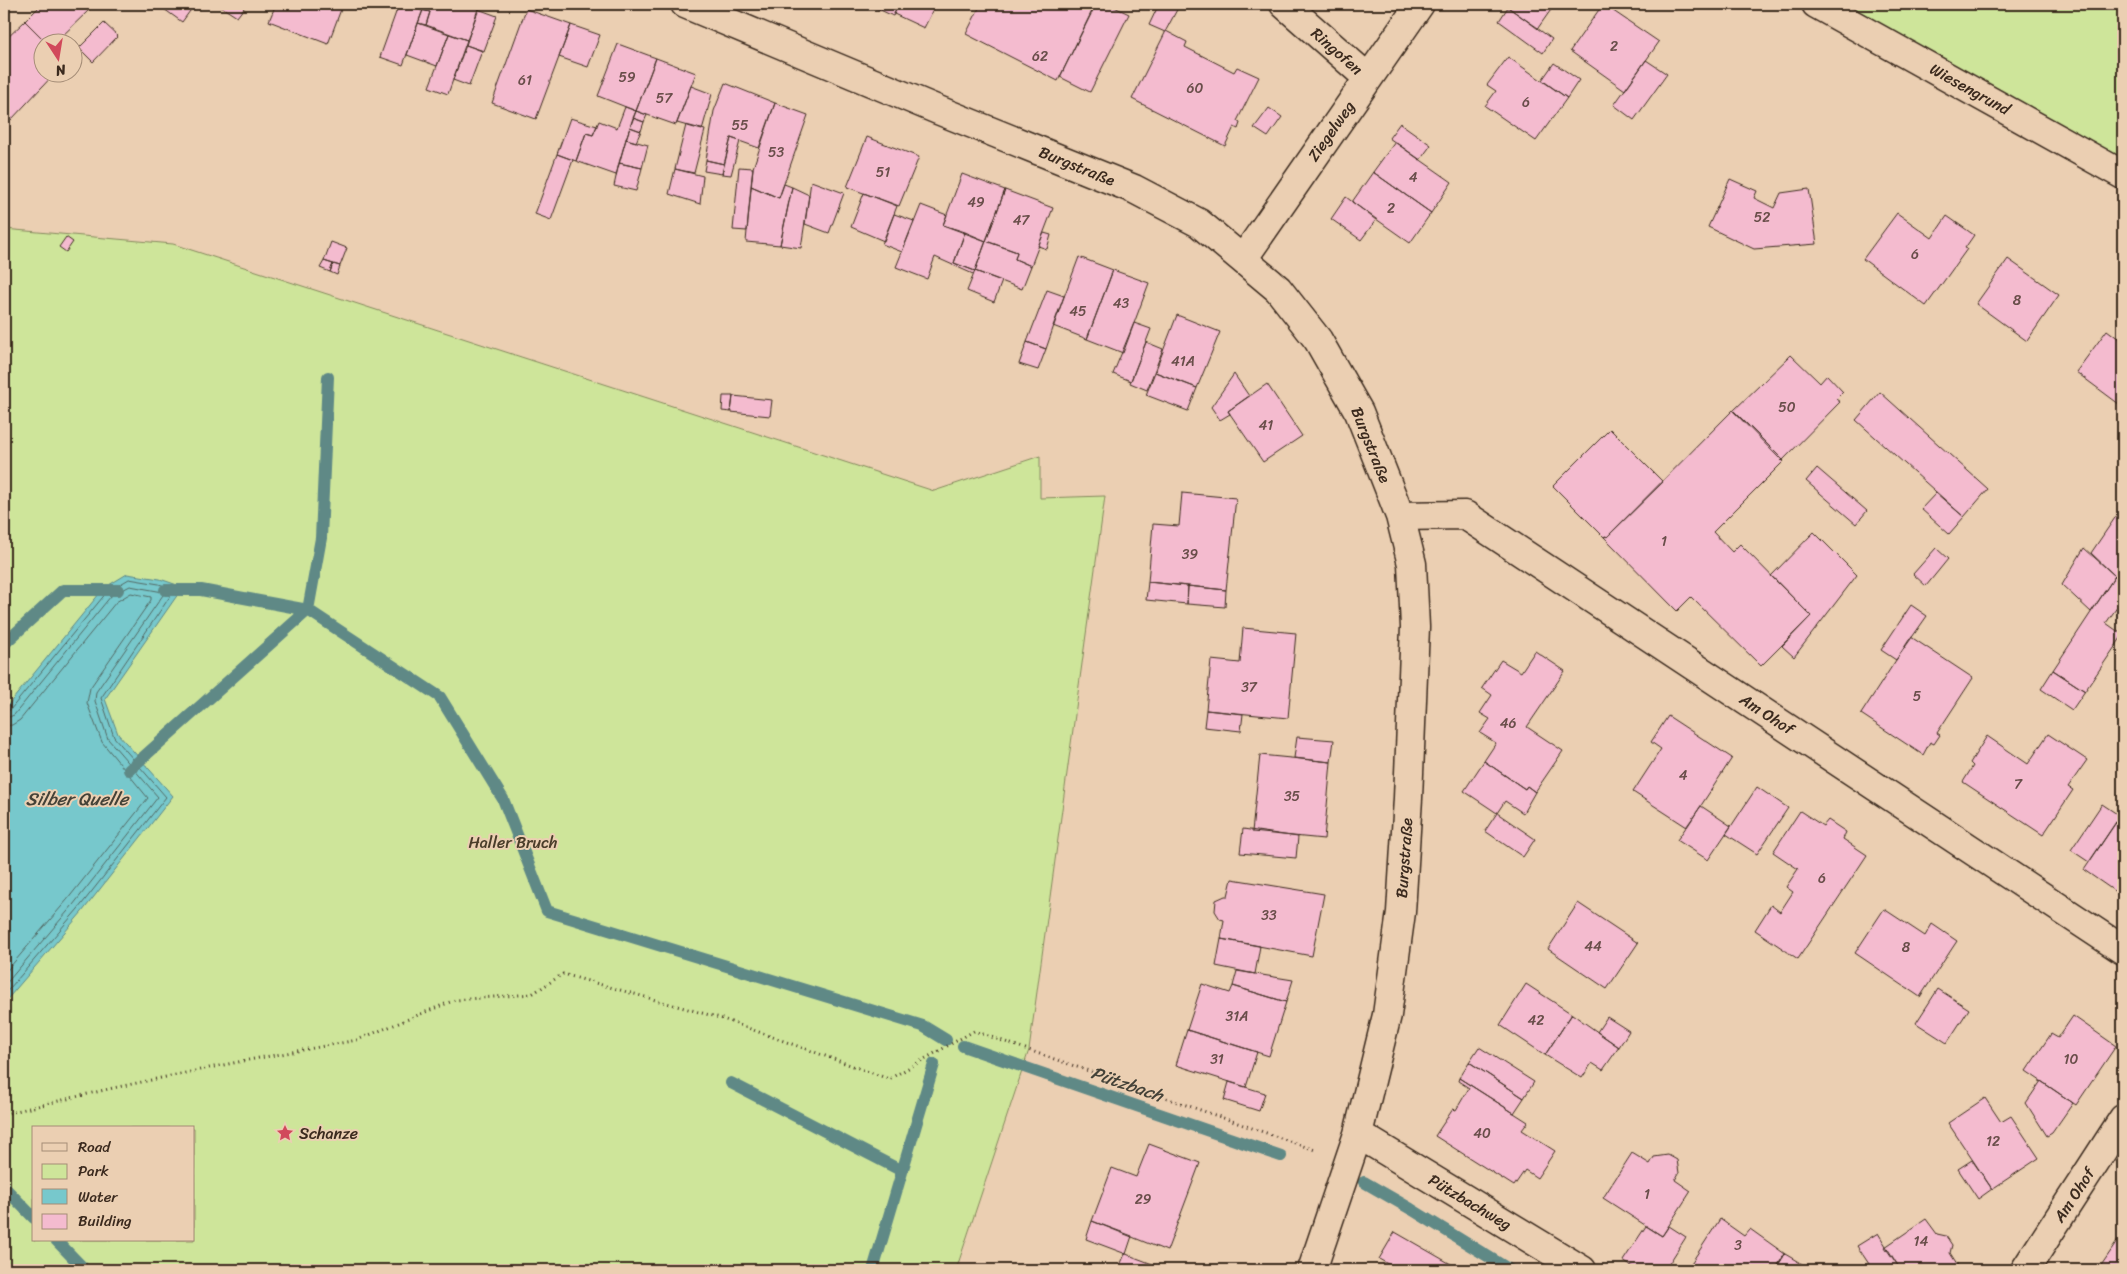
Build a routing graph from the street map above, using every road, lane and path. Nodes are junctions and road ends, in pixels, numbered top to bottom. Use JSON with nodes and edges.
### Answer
{"nodes":[{"id":1,"x":685,"y":4,"type":"edge"},
{"id":2,"x":1284,"y":4,"type":"edge"},
{"id":3,"x":1420,"y":4,"type":"edge"},
{"id":4,"x":1816,"y":4,"type":"edge"},
{"id":5,"x":1368,"y":78,"type":"junction"},
{"id":6,"x":2123,"y":175,"type":"edge"},
{"id":7,"x":1243,"y":258,"type":"junction"},
{"id":8,"x":1400,"y":516,"type":"junction"},
{"id":9,"x":2123,"y":950,"type":"edge"},
{"id":10,"x":4,"y":1114,"type":"edge"},
{"id":11,"x":2123,"y":1119,"type":"edge"},
{"id":12,"x":1358,"y":1134,"type":"junction"},
{"id":13,"x":1350,"y":1161,"type":"junction"},
{"id":14,"x":1312,"y":1270,"type":"edge"},
{"id":15,"x":1582,"y":1270,"type":"edge"},
{"id":16,"x":2025,"y":1270,"type":"edge"}],
"edges":[{"from":1,"to":7,"type":"street","name":"Burgstraße"},
{"from":2,"to":5,"type":"street","name":"Ringofen"},
{"from":3,"to":5,"type":"street","name":"Ziegelweg"},
{"from":4,"to":6,"type":"street","name":"Wiesengrund"},
{"from":5,"to":7,"type":"street","name":"Ziegelweg"},
{"from":7,"to":8,"type":"street","name":"Burgstraße"},
{"from":8,"to":9,"type":"street","name":"Am Ohof"},
{"from":8,"to":12,"type":"street","name":"Burgstraße"},
{"from":10,"to":13,"type":"path"},
{"from":11,"to":16,"type":"street","name":"Am Ohof"},
{"from":12,"to":13,"type":"street","name":"Burgstraße"},
{"from":12,"to":15,"type":"street","name":"Pützbachweg"},
{"from":13,"to":14,"type":"street","name":"Burgstraße"}]}
